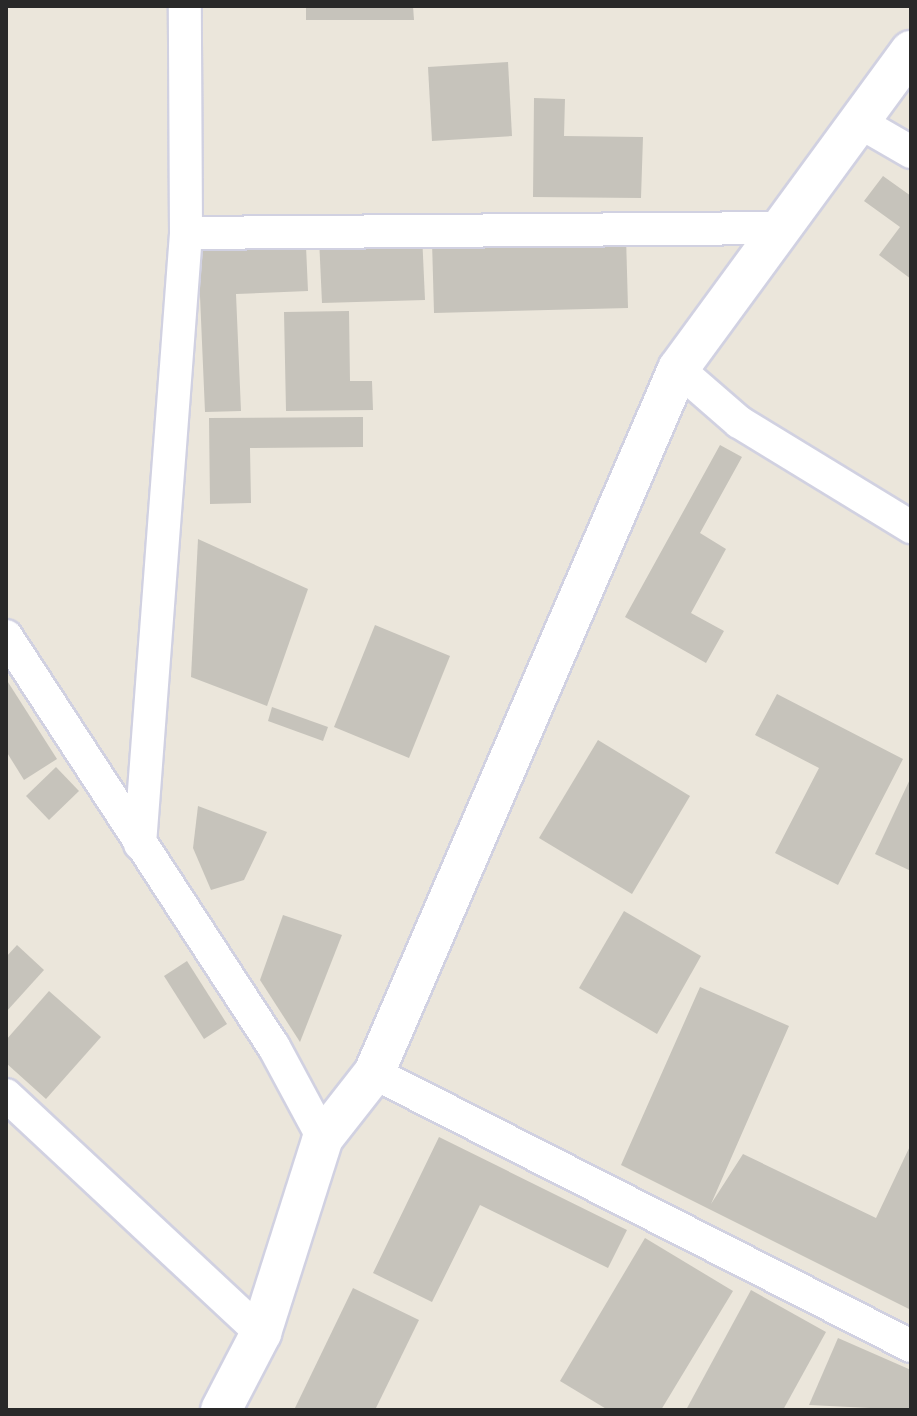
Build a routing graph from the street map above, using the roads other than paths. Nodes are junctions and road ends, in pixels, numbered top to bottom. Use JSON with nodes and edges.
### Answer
{"nodes":[{"id":1,"x":185,"y":6,"type":"edge"},
{"id":2,"x":911,"y":51,"type":"edge"},
{"id":3,"x":859,"y":122,"type":"junction"},
{"id":4,"x":911,"y":152,"type":"edge"},
{"id":5,"x":781,"y":228,"type":"junction"},
{"id":6,"x":186,"y":233,"type":"junction"},
{"id":7,"x":678,"y":369,"type":"junction"},
{"id":8,"x":911,"y":527,"type":"edge"},
{"id":9,"x":6,"y":636,"type":"edge"},
{"id":10,"x":140,"y":844,"type":"junction"},
{"id":11,"x":374,"y":1073,"type":"junction"},
{"id":12,"x":6,"y":1095,"type":"edge"},
{"id":13,"x":323,"y":1138,"type":"junction"},
{"id":14,"x":261,"y":1333,"type":"junction"},
{"id":15,"x":911,"y":1346,"type":"edge"},
{"id":16,"x":221,"y":1410,"type":"edge"}],
"edges":[{"from":1,"to":6,"type":"street"},
{"from":2,"to":3,"type":"street"},
{"from":3,"to":4,"type":"street"},
{"from":3,"to":5,"type":"street"},
{"from":5,"to":6,"type":"street"},
{"from":5,"to":7,"type":"street"},
{"from":6,"to":10,"type":"street"},
{"from":7,"to":8,"type":"street"},
{"from":7,"to":11,"type":"street"},
{"from":9,"to":10,"type":"street"},
{"from":10,"to":13,"type":"street"},
{"from":11,"to":13,"type":"street"},
{"from":11,"to":15,"type":"street"},
{"from":12,"to":14,"type":"street"},
{"from":13,"to":14,"type":"street"},
{"from":14,"to":16,"type":"street"}]}
